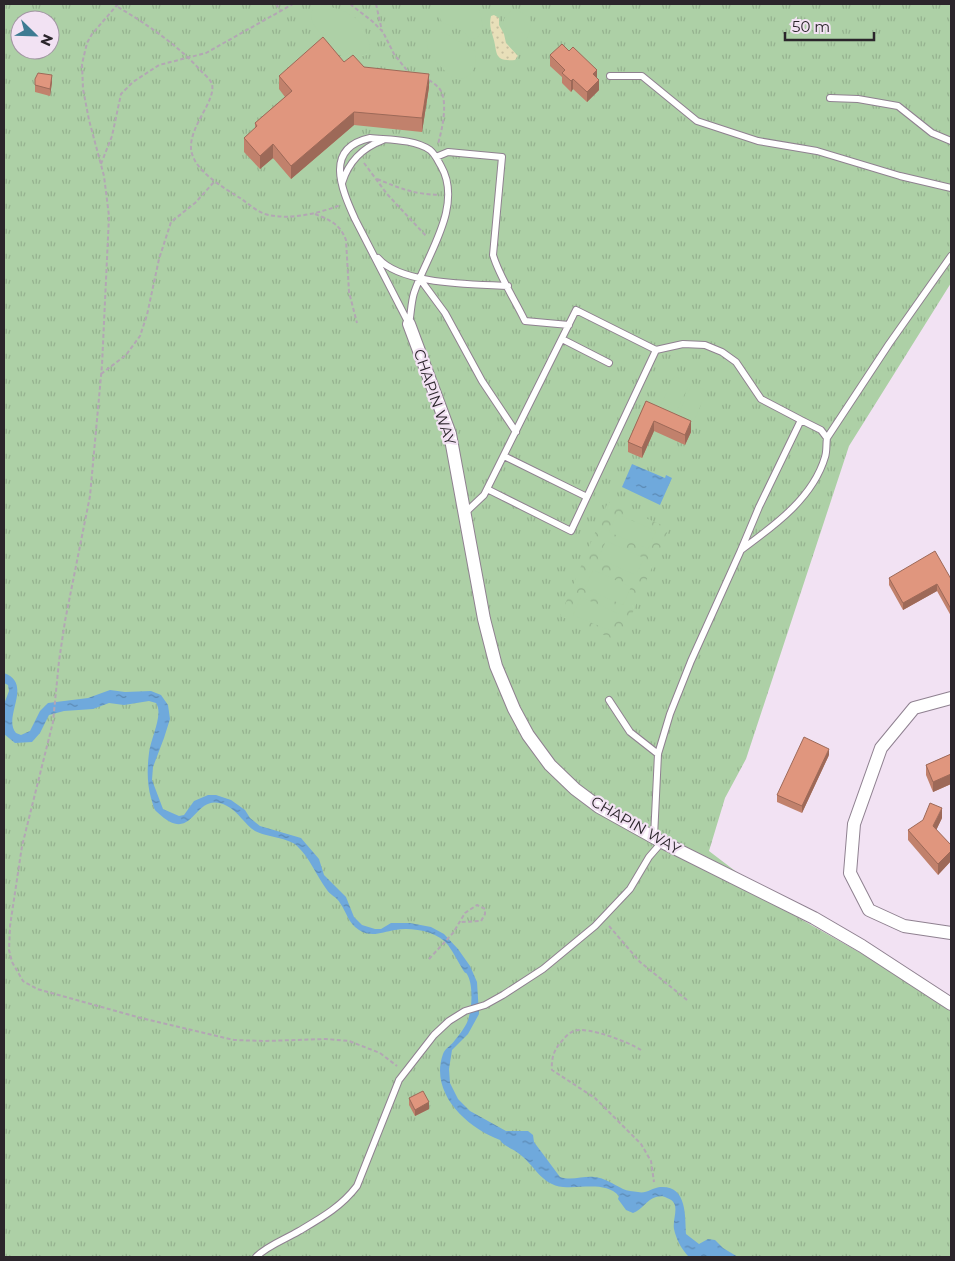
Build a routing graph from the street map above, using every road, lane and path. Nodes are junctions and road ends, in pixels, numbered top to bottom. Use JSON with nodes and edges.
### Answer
{"nodes":[{"id":1,"x":276,"y":4,"type":"edge"},
{"id":2,"x":293,"y":4,"type":"edge"},
{"id":3,"x":350,"y":4,"type":"edge"},
{"id":4,"x":376,"y":4,"type":"edge"},
{"id":5,"x":118,"y":5,"type":"edge"},
{"id":6,"x":280,"y":11,"type":"junction"},
{"id":7,"x":383,"y":32,"type":"junction"},
{"id":8,"x":189,"y":58,"type":"junction"},
{"id":9,"x":610,"y":76,"type":"dead end"},
{"id":10,"x":412,"y":77,"type":"edge"},
{"id":11,"x":428,"y":80,"type":"edge"},
{"id":12,"x":830,"y":98,"type":"dead end"},
{"id":13,"x":385,"y":139,"type":"junction"},
{"id":14,"x":951,"y":141,"type":"edge"},
{"id":15,"x":430,"y":150,"type":"junction"},
{"id":16,"x":358,"y":155,"type":"junction"},
{"id":17,"x":436,"y":157,"type":"junction"},
{"id":18,"x":101,"y":164,"type":"junction"},
{"id":19,"x":377,"y":178,"type":"junction"},
{"id":20,"x":214,"y":182,"type":"junction"},
{"id":21,"x":342,"y":183,"type":"junction"},
{"id":22,"x":951,"y":188,"type":"edge"},
{"id":23,"x":447,"y":195,"type":"junction"},
{"id":24,"x":347,"y":203,"type":"junction"},
{"id":25,"x":315,"y":214,"type":"junction"},
{"id":26,"x":436,"y":242,"type":"junction"},
{"id":27,"x":370,"y":250,"type":"junction"},
{"id":28,"x":951,"y":256,"type":"edge"},
{"id":29,"x":420,"y":279,"type":"junction"},
{"id":30,"x":508,"y":286,"type":"junction"},
{"id":31,"x":357,"y":323,"type":"dead end"},
{"id":32,"x":409,"y":324,"type":"junction"},
{"id":33,"x":569,"y":325,"type":"junction"},
{"id":34,"x":562,"y":339,"type":"junction"},
{"id":35,"x":656,"y":350,"type":"junction"},
{"id":36,"x":609,"y":362,"type":"dead end"},
{"id":37,"x":101,"y":374,"type":"junction"},
{"id":38,"x":801,"y":420,"type":"junction"},
{"id":39,"x":516,"y":432,"type":"junction"},
{"id":40,"x":827,"y":438,"type":"junction"},
{"id":41,"x":504,"y":456,"type":"junction"},
{"id":42,"x":487,"y":490,"type":"junction"},
{"id":43,"x":587,"y":497,"type":"junction"},
{"id":44,"x":464,"y":514,"type":"junction"},
{"id":45,"x":741,"y":550,"type":"junction"},
{"id":46,"x":951,"y":698,"type":"edge"},
{"id":47,"x":609,"y":700,"type":"dead end"},
{"id":48,"x":658,"y":754,"type":"junction"},
{"id":49,"x":658,"y":840,"type":"junction"},
{"id":50,"x":602,"y":918,"type":"junction"},
{"id":51,"x":461,"y":922,"type":"junction"},
{"id":52,"x":951,"y":934,"type":"edge"},
{"id":53,"x":429,"y":959,"type":"dead end"},
{"id":54,"x":687,"y":1000,"type":"dead end"},
{"id":55,"x":951,"y":1004,"type":"edge"},
{"id":56,"x":641,"y":1050,"type":"dead end"},
{"id":57,"x":405,"y":1072,"type":"junction"},
{"id":58,"x":654,"y":1182,"type":"dead end"},
{"id":59,"x":256,"y":1257,"type":"edge"}],
"edges":[{"from":1,"to":6,"type":"path"},
{"from":2,"to":6,"type":"path"},
{"from":3,"to":7,"type":"path"},
{"from":4,"to":7,"type":"path"},
{"from":5,"to":8,"type":"path"},
{"from":5,"to":18,"type":"path"},
{"from":6,"to":8,"type":"path"},
{"from":7,"to":10,"type":"path"},
{"from":8,"to":18,"type":"path"},
{"from":8,"to":20,"type":"path"},
{"from":9,"to":22,"type":"lane"},
{"from":11,"to":15,"type":"path"},
{"from":12,"to":14,"type":"lane"},
{"from":13,"to":15,"type":"lane"},
{"from":13,"to":16,"type":"lane"},
{"from":13,"to":21,"type":"lane"},
{"from":15,"to":17,"type":"lane"},
{"from":16,"to":19,"type":"path"},
{"from":16,"to":21,"type":"lane"},
{"from":17,"to":23,"type":"lane"},
{"from":17,"to":30,"type":"lane"},
{"from":18,"to":37,"type":"path"},
{"from":19,"to":23,"type":"path"},
{"from":19,"to":26,"type":"path"},
{"from":20,"to":25,"type":"path"},
{"from":20,"to":37,"type":"path"},
{"from":21,"to":24,"type":"lane"},
{"from":23,"to":26,"type":"lane"},
{"from":24,"to":25,"type":"path"},
{"from":24,"to":27,"type":"lane"},
{"from":25,"to":31,"type":"path"},
{"from":26,"to":29,"type":"lane"},
{"from":27,"to":29,"type":"lane"},
{"from":27,"to":32,"type":"lane"},
{"from":28,"to":40,"type":"lane"},
{"from":29,"to":30,"type":"lane"},
{"from":29,"to":32,"type":"lane"},
{"from":29,"to":39,"type":"lane"},
{"from":30,"to":33,"type":"lane"},
{"from":32,"to":44,"type":"street","name":"CHAPIN WAY"},
{"from":33,"to":34,"type":"lane"},
{"from":33,"to":35,"type":"lane"},
{"from":34,"to":36,"type":"lane"},
{"from":34,"to":39,"type":"lane"},
{"from":35,"to":38,"type":"lane"},
{"from":35,"to":43,"type":"lane"},
{"from":37,"to":57,"type":"path"},
{"from":38,"to":40,"type":"lane"},
{"from":38,"to":45,"type":"lane"},
{"from":39,"to":41,"type":"lane"},
{"from":40,"to":45,"type":"lane"},
{"from":41,"to":42,"type":"lane"},
{"from":41,"to":43,"type":"lane"},
{"from":42,"to":43,"type":"lane"},
{"from":42,"to":44,"type":"lane"},
{"from":44,"to":49,"type":"street","name":"CHAPIN WAY"},
{"from":45,"to":48,"type":"lane"},
{"from":46,"to":52,"type":"street"},
{"from":47,"to":48,"type":"lane"},
{"from":48,"to":49,"type":"lane"},
{"from":49,"to":50,"type":"lane"},
{"from":49,"to":55,"type":"street","name":"CHAPIN WAY"},
{"from":50,"to":54,"type":"path"},
{"from":50,"to":57,"type":"lane"},
{"from":51,"to":51,"type":"path"},
{"from":51,"to":53,"type":"path"},
{"from":56,"to":58,"type":"path"},
{"from":57,"to":59,"type":"lane"}]}
